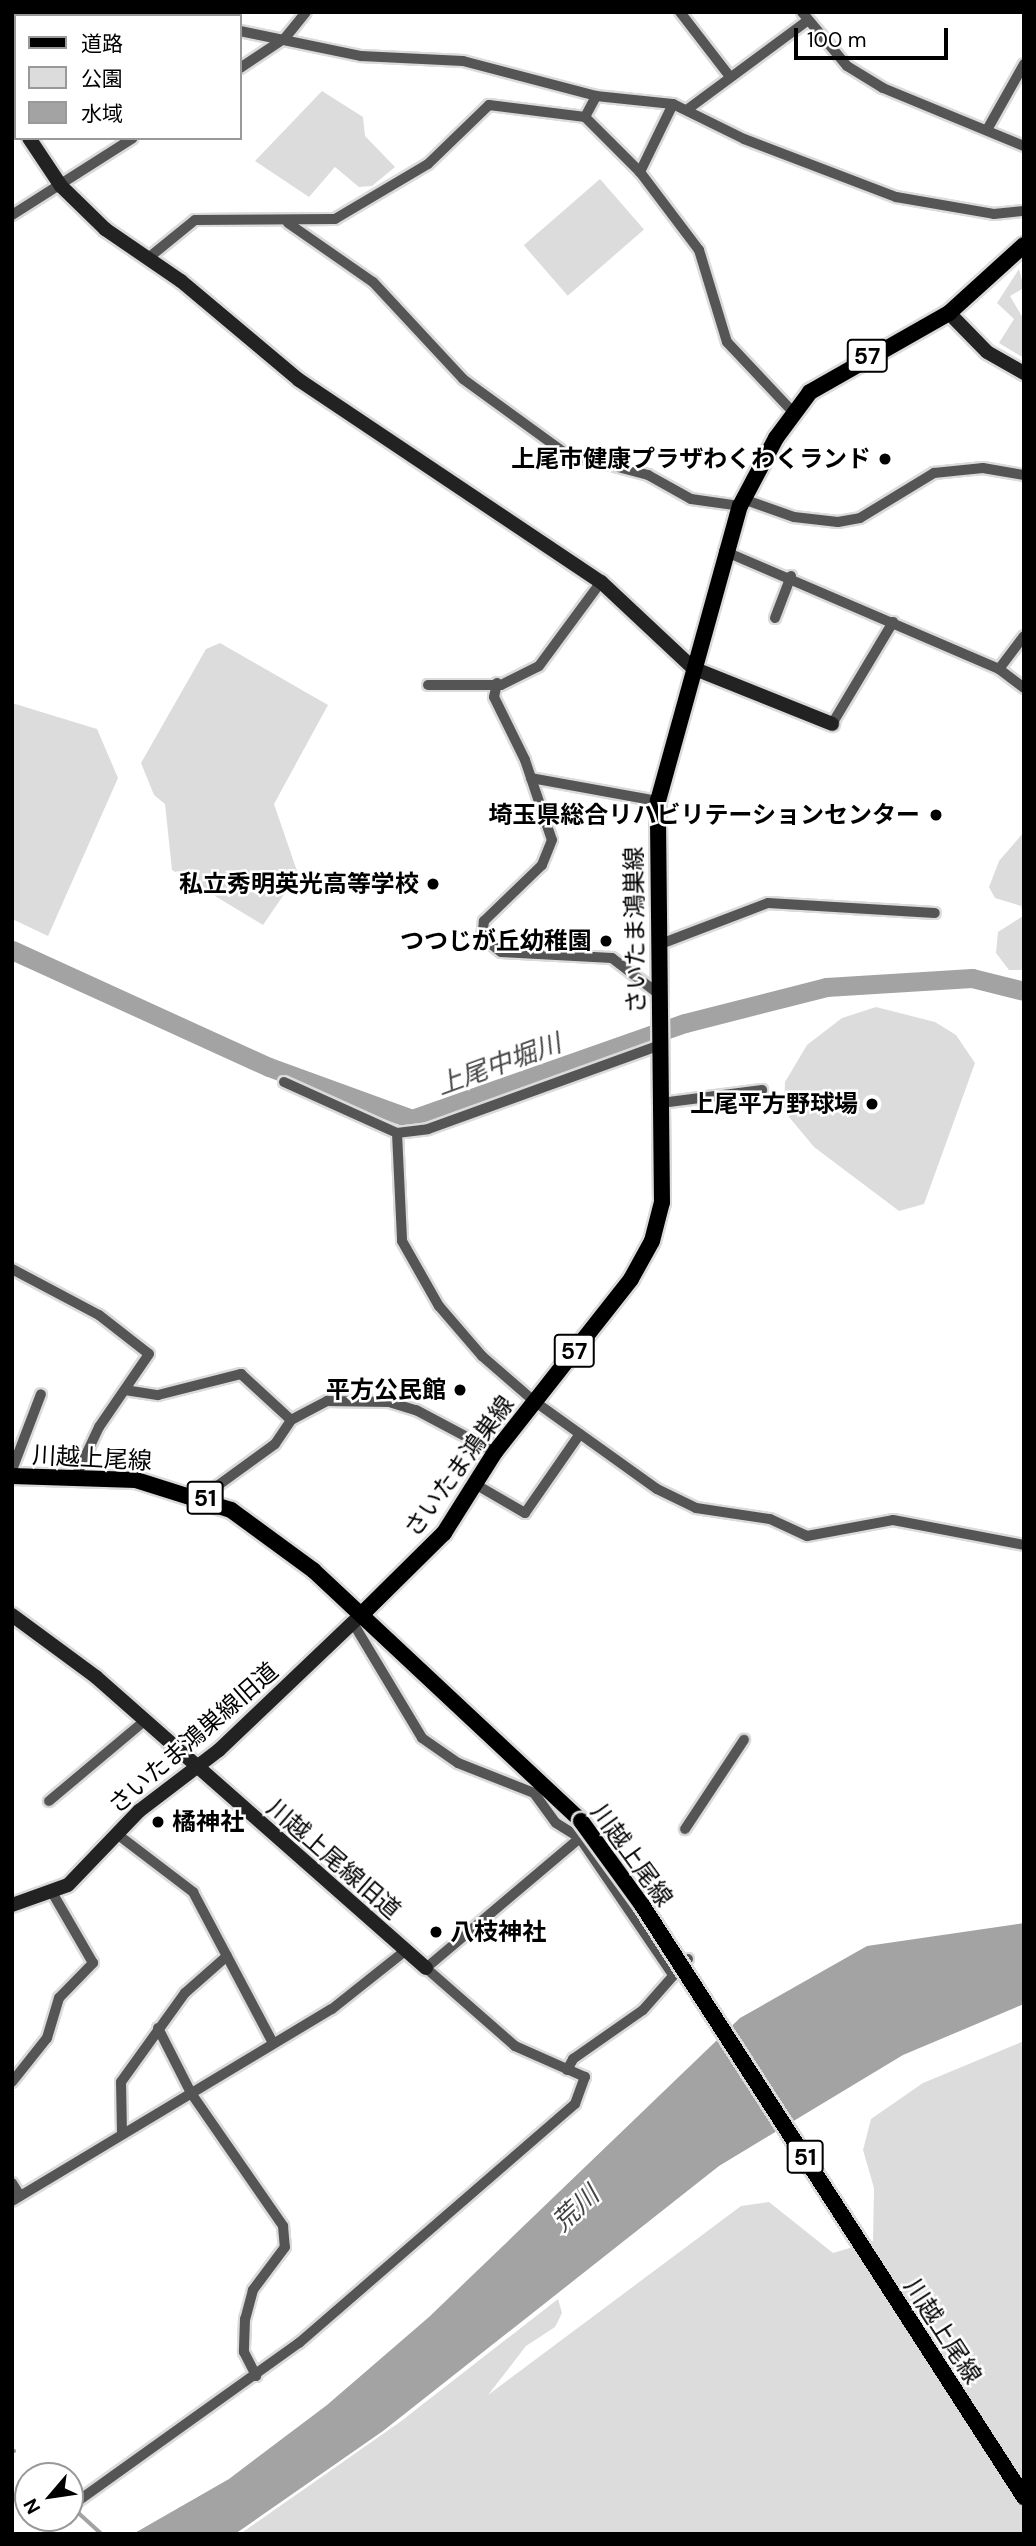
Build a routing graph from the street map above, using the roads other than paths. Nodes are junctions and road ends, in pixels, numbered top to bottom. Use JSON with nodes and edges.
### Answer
{"nodes":[{"id":1,"x":306,"y":12,"type":"edge"},
{"id":2,"x":680,"y":12,"type":"edge"},
{"id":3,"x":804,"y":17,"type":"edge"},
{"id":4,"x":242,"y":31,"type":"edge"},
{"id":5,"x":285,"y":38,"type":"junction"},
{"id":6,"x":1024,"y":64,"type":"edge"},
{"id":7,"x":242,"y":67,"type":"edge"},
{"id":8,"x":728,"y":74,"type":"junction"},
{"id":9,"x":596,"y":96,"type":"junction"},
{"id":10,"x":673,"y":104,"type":"junction"},
{"id":11,"x":688,"y":109,"type":"junction"},
{"id":12,"x":585,"y":117,"type":"junction"},
{"id":13,"x":988,"y":128,"type":"junction"},
{"id":14,"x":30,"y":140,"type":"edge"},
{"id":15,"x":130,"y":140,"type":"edge"},
{"id":16,"x":1024,"y":146,"type":"edge"},
{"id":17,"x":640,"y":172,"type":"junction"},
{"id":18,"x":61,"y":186,"type":"junction"},
{"id":19,"x":1024,"y":211,"type":"edge"},
{"id":20,"x":12,"y":215,"type":"edge"},
{"id":21,"x":288,"y":223,"type":"junction"},
{"id":22,"x":1024,"y":245,"type":"edge"},
{"id":23,"x":147,"y":259,"type":"junction"},
{"id":24,"x":949,"y":313,"type":"junction"},
{"id":25,"x":1024,"y":373,"type":"edge"},
{"id":26,"x":793,"y":412,"type":"junction"},
{"id":27,"x":1024,"y":475,"type":"edge"},
{"id":28,"x":741,"y":502,"type":"junction"},
{"id":29,"x":724,"y":551,"type":"junction"},
{"id":30,"x":791,"y":576,"type":"junction"},
{"id":31,"x":600,"y":582,"type":"junction"},
{"id":32,"x":775,"y":618,"type":"dead end"},
{"id":33,"x":894,"y":622,"type":"junction"},
{"id":34,"x":1024,"y":636,"type":"edge"},
{"id":35,"x":693,"y":668,"type":"junction"},
{"id":36,"x":999,"y":668,"type":"junction"},
{"id":37,"x":496,"y":683,"type":"junction"},
{"id":38,"x":428,"y":685,"type":"dead end"},
{"id":39,"x":1024,"y":688,"type":"edge"},
{"id":40,"x":832,"y":724,"type":"joint"},
{"id":41,"x":531,"y":778,"type":"junction"},
{"id":42,"x":658,"y":801,"type":"junction"},
{"id":43,"x":934,"y":913,"type":"dead end"},
{"id":44,"x":658,"y":945,"type":"junction"},
{"id":45,"x":660,"y":995,"type":"junction"},
{"id":46,"x":660,"y":1037,"type":"junction"},
{"id":47,"x":284,"y":1082,"type":"dead end"},
{"id":48,"x":762,"y":1090,"type":"dead end"},
{"id":49,"x":661,"y":1103,"type":"junction"},
{"id":50,"x":397,"y":1133,"type":"junction"},
{"id":51,"x":12,"y":1269,"type":"edge"},
{"id":52,"x":125,"y":1391,"type":"junction"},
{"id":53,"x":41,"y":1394,"type":"dead end"},
{"id":54,"x":534,"y":1401,"type":"junction"},
{"id":55,"x":292,"y":1420,"type":"junction"},
{"id":56,"x":580,"y":1434,"type":"junction"},
{"id":57,"x":495,"y":1452,"type":"junction"},
{"id":58,"x":12,"y":1470,"type":"edge"},
{"id":59,"x":12,"y":1476,"type":"edge"},
{"id":60,"x":76,"y":1476,"type":"junction"},
{"id":61,"x":475,"y":1484,"type":"junction"},
{"id":62,"x":202,"y":1497,"type":"junction"},
{"id":63,"x":1024,"y":1545,"type":"edge"},
{"id":64,"x":12,"y":1615,"type":"edge"},
{"id":65,"x":357,"y":1619,"type":"junction"},
{"id":66,"x":143,"y":1721,"type":"junction"},
{"id":67,"x":744,"y":1740,"type":"dead end"},
{"id":68,"x":192,"y":1766,"type":"junction"},
{"id":69,"x":49,"y":1801,"type":"dead end"},
{"id":70,"x":685,"y":1829,"type":"dead end"},
{"id":71,"x":117,"y":1834,"type":"junction"},
{"id":72,"x":580,"y":1838,"type":"junction"},
{"id":73,"x":53,"y":1894,"type":"junction"},
{"id":74,"x":12,"y":1905,"type":"edge"},
{"id":75,"x":405,"y":1951,"type":"junction"},
{"id":76,"x":227,"y":1956,"type":"junction"},
{"id":77,"x":688,"y":1959,"type":"dead end"},
{"id":78,"x":426,"y":1968,"type":"junction"},
{"id":79,"x":673,"y":1975,"type":"junction"},
{"id":80,"x":158,"y":2028,"type":"junction"},
{"id":81,"x":273,"y":2043,"type":"junction"},
{"id":82,"x":567,"y":2070,"type":"junction"},
{"id":83,"x":12,"y":2082,"type":"edge"},
{"id":84,"x":191,"y":2093,"type":"junction"},
{"id":85,"x":122,"y":2134,"type":"junction"},
{"id":86,"x":12,"y":2183,"type":"edge"},
{"id":87,"x":16,"y":2199,"type":"edge"},
{"id":88,"x":256,"y":2376,"type":"junction"},
{"id":89,"x":84,"y":2497,"type":"edge"},
{"id":90,"x":1024,"y":2497,"type":"edge"}],
"edges":[{"from":1,"to":5,"type":"street"},
{"from":2,"to":8,"type":"street"},
{"from":3,"to":8,"type":"street"},
{"from":3,"to":13,"type":"street"},
{"from":4,"to":5,"type":"street"},
{"from":5,"to":7,"type":"street"},
{"from":5,"to":9,"type":"street"},
{"from":6,"to":13,"type":"street"},
{"from":8,"to":11,"type":"street"},
{"from":9,"to":10,"type":"street"},
{"from":9,"to":12,"type":"street"},
{"from":10,"to":11,"type":"street"},
{"from":10,"to":17,"type":"street"},
{"from":11,"to":19,"type":"street"},
{"from":12,"to":17,"type":"street"},
{"from":12,"to":21,"type":"street"},
{"from":13,"to":16,"type":"street"},
{"from":14,"to":18,"type":"street"},
{"from":15,"to":18,"type":"street"},
{"from":17,"to":26,"type":"street"},
{"from":18,"to":20,"type":"street"},
{"from":18,"to":23,"type":"street"},
{"from":21,"to":23,"type":"street"},
{"from":21,"to":28,"type":"street"},
{"from":22,"to":24,"type":"main road","name":"さいたま鴻巣線","number":"57"},
{"from":23,"to":31,"type":"street"},
{"from":24,"to":25,"type":"street"},
{"from":24,"to":26,"type":"main road","name":"さいたま鴻巣線","number":"57"},
{"from":26,"to":28,"type":"main road","name":"さいたま鴻巣線","number":"57"},
{"from":27,"to":28,"type":"street"},
{"from":28,"to":29,"type":"main road","name":"さいたま鴻巣線","number":"57"},
{"from":29,"to":30,"type":"street"},
{"from":29,"to":35,"type":"main road","name":"さいたま鴻巣線","number":"57"},
{"from":30,"to":32,"type":"street"},
{"from":30,"to":33,"type":"street"},
{"from":31,"to":35,"type":"street"},
{"from":31,"to":37,"type":"street"},
{"from":33,"to":36,"type":"street"},
{"from":33,"to":40,"type":"street"},
{"from":34,"to":36,"type":"street"},
{"from":35,"to":40,"type":"street"},
{"from":35,"to":42,"type":"main road","name":"さいたま鴻巣線","number":"57"},
{"from":36,"to":39,"type":"street"},
{"from":37,"to":38,"type":"street"},
{"from":37,"to":41,"type":"street"},
{"from":41,"to":42,"type":"street"},
{"from":41,"to":45,"type":"street"},
{"from":42,"to":44,"type":"main road","name":"さいたま鴻巣線","number":"57"},
{"from":43,"to":44,"type":"street"},
{"from":44,"to":45,"type":"main road","name":"さいたま鴻巣線","number":"57"},
{"from":45,"to":46,"type":"main road","name":"さいたま鴻巣線","number":"57"},
{"from":46,"to":49,"type":"main road","name":"さいたま鴻巣線","number":"57"},
{"from":46,"to":50,"type":"street"},
{"from":47,"to":50,"type":"street"},
{"from":48,"to":49,"type":"street"},
{"from":49,"to":54,"type":"main road","name":"さいたま鴻巣線","number":"57"},
{"from":50,"to":54,"type":"street"},
{"from":51,"to":52,"type":"street"},
{"from":52,"to":55,"type":"street"},
{"from":52,"to":60,"type":"street"},
{"from":53,"to":58,"type":"street"},
{"from":54,"to":56,"type":"street"},
{"from":54,"to":57,"type":"main road","name":"さいたま鴻巣線","number":"57"},
{"from":55,"to":57,"type":"street"},
{"from":55,"to":62,"type":"street"},
{"from":56,"to":61,"type":"street"},
{"from":56,"to":63,"type":"street"},
{"from":57,"to":61,"type":"main road","name":"さいたま鴻巣線","number":"57"},
{"from":59,"to":60,"type":"main road","name":"川越上尾線","number":"51"},
{"from":60,"to":62,"type":"main road","name":"川越上尾線","number":"51"},
{"from":61,"to":65,"type":"main road","name":"さいたま鴻巣線","number":"57"},
{"from":62,"to":65,"type":"main road","name":"川越上尾線","number":"51"},
{"from":64,"to":66,"type":"street","name":"川越上尾線旧道"},
{"from":65,"to":68,"type":"street","name":"さいたま鴻巣線旧道"},
{"from":65,"to":72,"type":"street"},
{"from":65,"to":90,"type":"main road","name":"川越上尾線","number":"51","bridge":true},
{"from":66,"to":68,"type":"street","name":"川越上尾線旧道"},
{"from":66,"to":69,"type":"street"},
{"from":67,"to":70,"type":"street"},
{"from":68,"to":71,"type":"street","name":"さいたま鴻巣線旧道"},
{"from":68,"to":75,"type":"street","name":"川越上尾線旧道"},
{"from":71,"to":73,"type":"street","name":"さいたま鴻巣線旧道"},
{"from":71,"to":76,"type":"street"},
{"from":72,"to":78,"type":"street"},
{"from":72,"to":79,"type":"street"},
{"from":73,"to":74,"type":"street","name":"さいたま鴻巣線旧道"},
{"from":73,"to":83,"type":"street"},
{"from":75,"to":78,"type":"street","name":"川越上尾線旧道"},
{"from":75,"to":81,"type":"street"},
{"from":76,"to":80,"type":"street"},
{"from":76,"to":81,"type":"street"},
{"from":77,"to":79,"type":"street"},
{"from":78,"to":82,"type":"street","name":"川越上尾線旧道"},
{"from":79,"to":82,"type":"street"},
{"from":80,"to":84,"type":"street"},
{"from":80,"to":85,"type":"street"},
{"from":81,"to":84,"type":"street"},
{"from":82,"to":88,"type":"street","name":"川越上尾線旧道"},
{"from":84,"to":85,"type":"street"},
{"from":84,"to":88,"type":"street"},
{"from":85,"to":87,"type":"street"},
{"from":86,"to":87,"type":"street"},
{"from":88,"to":89,"type":"street"}]}
